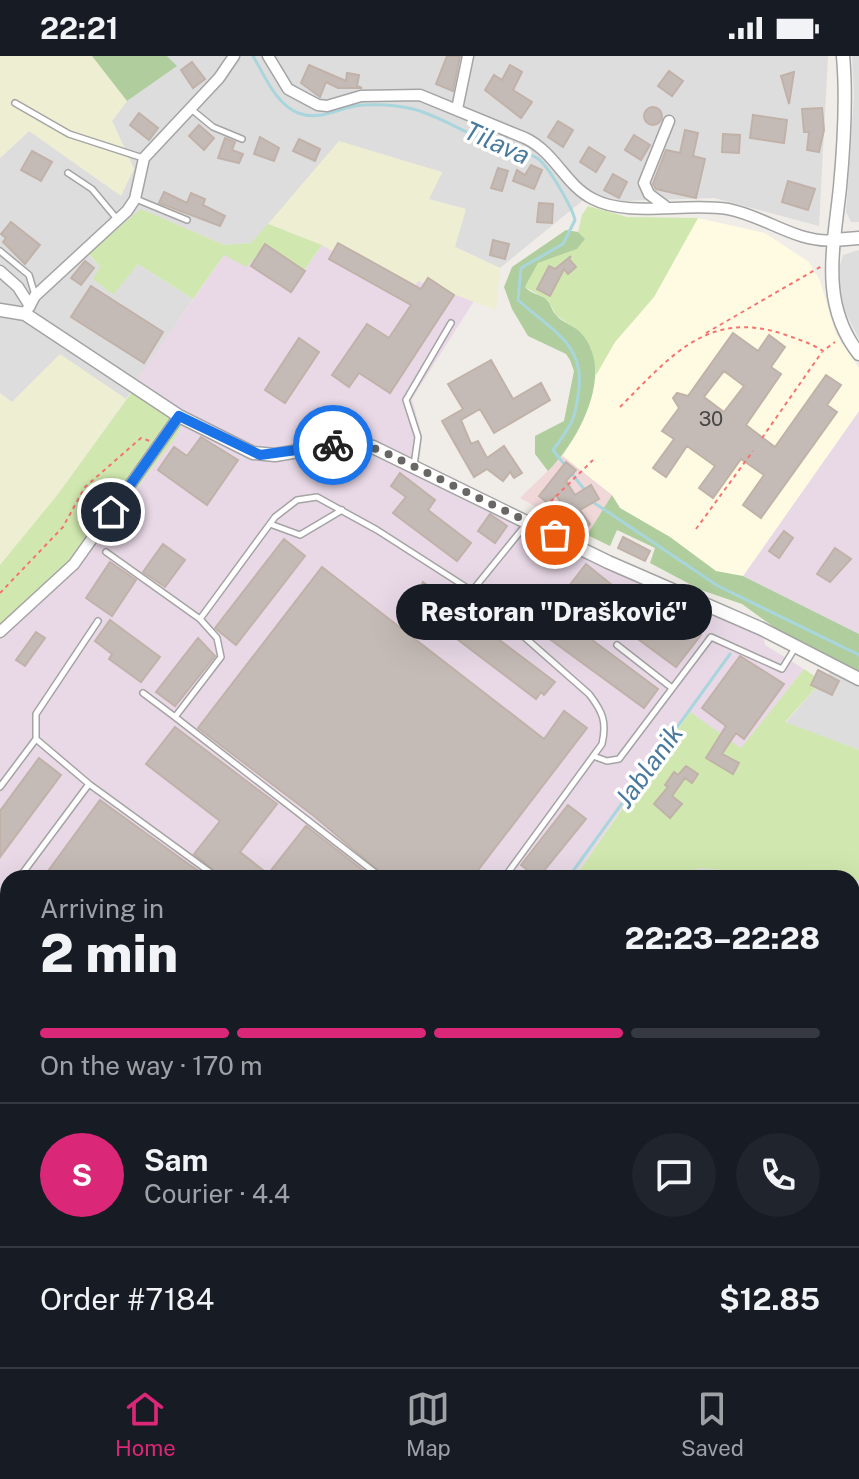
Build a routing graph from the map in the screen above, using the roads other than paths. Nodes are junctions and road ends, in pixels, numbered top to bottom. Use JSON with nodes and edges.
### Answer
{"nodes":[{"id":1,"x":268,"y":56,"type":"edge"},
{"id":2,"x":468,"y":56,"type":"edge"},
{"id":3,"x":843,"y":56,"type":"edge"},
{"id":4,"x":231,"y":57,"type":"edge"},
{"id":5,"x":15,"y":103,"type":"dead end"},
{"id":6,"x":190,"y":109,"type":"junction"},
{"id":7,"x":457,"y":109,"type":"junction"},
{"id":8,"x":669,"y":121,"type":"dead end"},
{"id":9,"x":242,"y":139,"type":"dead end"},
{"id":10,"x":144,"y":158,"type":"junction"},
{"id":11,"x":68,"y":173,"type":"dead end"},
{"id":12,"x":135,"y":199,"type":"junction"},
{"id":13,"x":667,"y":207,"type":"junction"},
{"id":14,"x":117,"y":219,"type":"junction"},
{"id":15,"x":187,"y":220,"type":"dead end"},
{"id":16,"x":859,"y":238,"type":"edge"},
{"id":17,"x":834,"y":240,"type":"junction"},
{"id":18,"x":0,"y":251,"type":"edge"},
{"id":19,"x":0,"y":271,"type":"edge"},
{"id":20,"x":30,"y":305,"type":"junction"},
{"id":21,"x":0,"y":310,"type":"edge"},
{"id":22,"x":451,"y":323,"type":"dead end"},
{"id":23,"x":859,"y":354,"type":"edge"},
{"id":24,"x":179,"y":416,"type":"junction"},
{"id":25,"x":414,"y":465,"type":"junction"},
{"id":26,"x":342,"y":510,"type":"junction"},
{"id":27,"x":528,"y":522,"type":"junction"},
{"id":28,"x":270,"y":524,"type":"junction"},
{"id":29,"x":106,"y":552,"type":"dead end"},
{"id":30,"x":472,"y":591,"type":"junction"},
{"id":31,"x":200,"y":619,"type":"junction"},
{"id":32,"x":98,"y":621,"type":"dead end"},
{"id":33,"x":0,"y":632,"type":"edge"},
{"id":34,"x":617,"y":645,"type":"dead end"},
{"id":35,"x":795,"y":648,"type":"junction"},
{"id":36,"x":859,"y":679,"type":"edge"},
{"id":37,"x":672,"y":688,"type":"junction"},
{"id":38,"x":143,"y":693,"type":"dead end"},
{"id":39,"x":175,"y":717,"type":"junction"},
{"id":40,"x":36,"y":739,"type":"junction"},
{"id":41,"x":593,"y":756,"type":"junction"},
{"id":42,"x":89,"y":784,"type":"junction"},
{"id":43,"x":0,"y":787,"type":"edge"},
{"id":44,"x":25,"y":870,"type":"edge"},
{"id":45,"x":207,"y":870,"type":"edge"},
{"id":46,"x":372,"y":870,"type":"edge"},
{"id":47,"x":510,"y":870,"type":"edge"}],
"edges":[{"from":1,"to":7,"type":"street"},
{"from":2,"to":7,"type":"street"},
{"from":3,"to":17,"type":"street"},
{"from":4,"to":6,"type":"street"},
{"from":5,"to":10,"type":"lane"},
{"from":6,"to":9,"type":"lane"},
{"from":6,"to":10,"type":"street"},
{"from":7,"to":13,"type":"street"},
{"from":8,"to":13,"type":"street"},
{"from":10,"to":12,"type":"street"},
{"from":11,"to":14,"type":"lane"},
{"from":12,"to":14,"type":"street"},
{"from":12,"to":15,"type":"lane"},
{"from":13,"to":17,"type":"street"},
{"from":14,"to":20,"type":"street"},
{"from":16,"to":17,"type":"street"},
{"from":17,"to":23,"type":"street"},
{"from":18,"to":20,"type":"lane"},
{"from":19,"to":20,"type":"street"},
{"from":20,"to":21,"type":"street"},
{"from":20,"to":24,"type":"street"},
{"from":22,"to":25,"type":"lane"},
{"from":24,"to":25,"type":"street"},
{"from":24,"to":33,"type":"street"},
{"from":25,"to":27,"type":"street"},
{"from":26,"to":28,"type":"lane"},
{"from":26,"to":28,"type":"lane"},
{"from":26,"to":30,"type":"lane"},
{"from":27,"to":30,"type":"lane"},
{"from":27,"to":35,"type":"street"},
{"from":28,"to":31,"type":"lane"},
{"from":29,"to":31,"type":"lane"},
{"from":30,"to":41,"type":"lane"},
{"from":31,"to":39,"type":"lane"},
{"from":32,"to":40,"type":"lane"},
{"from":34,"to":37,"type":"lane"},
{"from":35,"to":36,"type":"street"},
{"from":35,"to":37,"type":"lane"},
{"from":37,"to":41,"type":"lane"},
{"from":38,"to":39,"type":"lane"},
{"from":39,"to":46,"type":"lane"},
{"from":40,"to":42,"type":"lane"},
{"from":40,"to":43,"type":"lane"},
{"from":41,"to":47,"type":"lane"},
{"from":42,"to":44,"type":"lane"},
{"from":42,"to":45,"type":"lane"}]}
